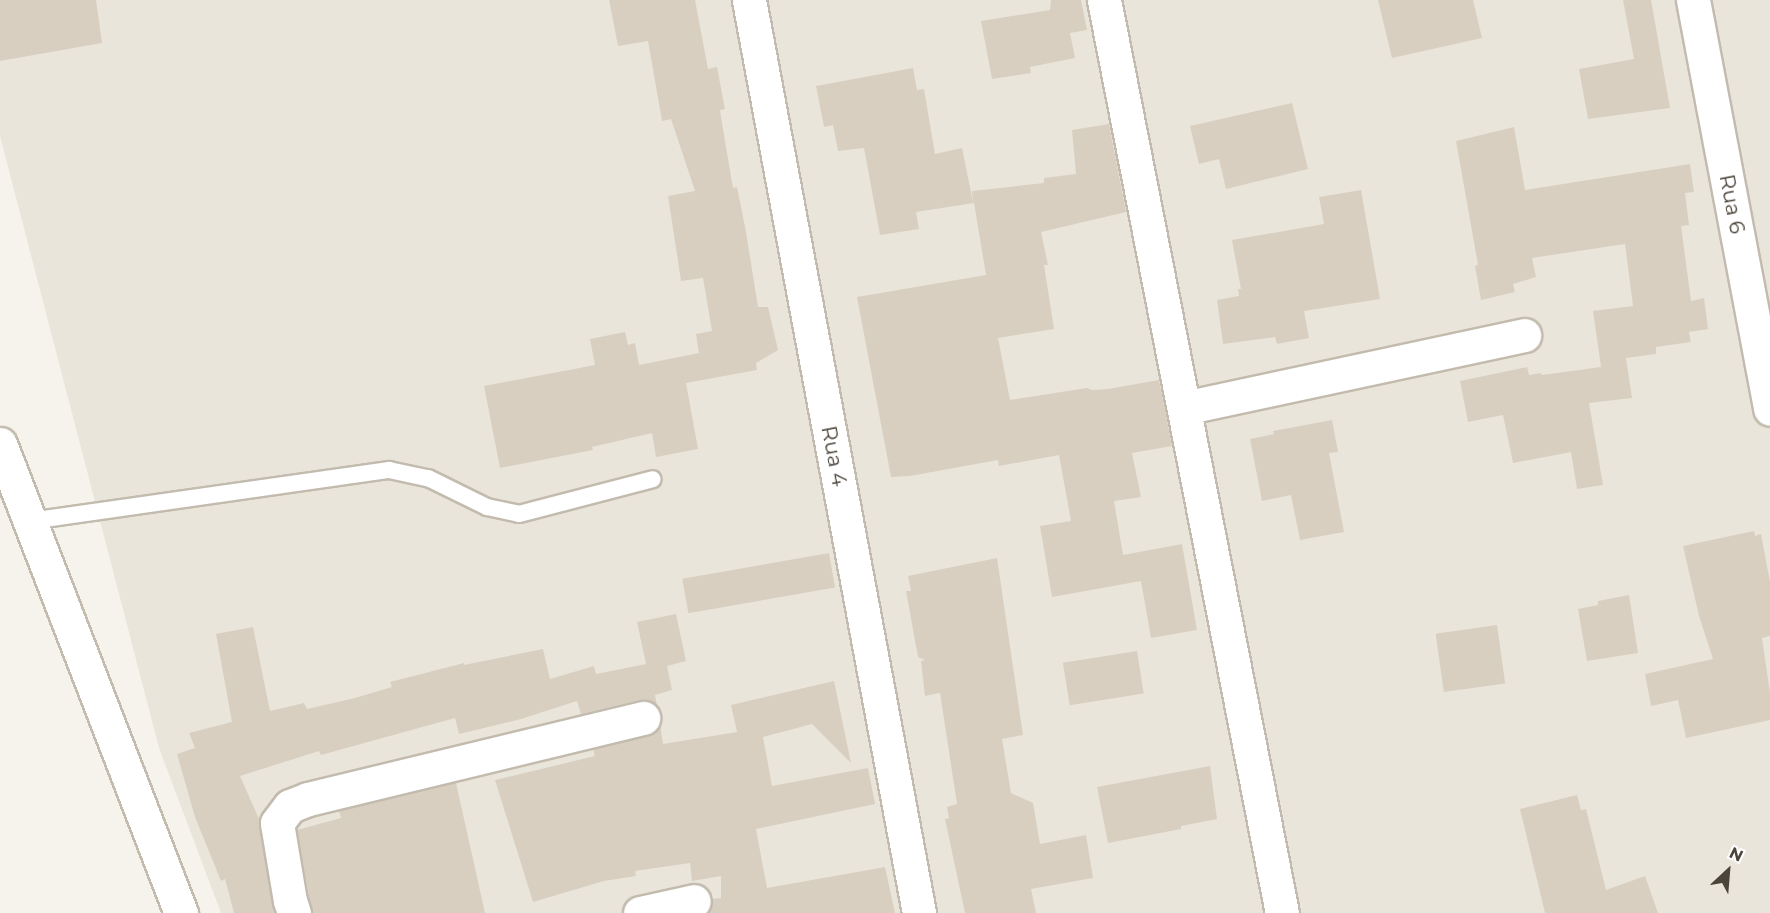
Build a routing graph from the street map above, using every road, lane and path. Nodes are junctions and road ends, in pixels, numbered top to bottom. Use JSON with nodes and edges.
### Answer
{"nodes":[{"id":1,"x":748,"y":0,"type":"edge"},
{"id":2,"x":1104,"y":0,"type":"edge"},
{"id":3,"x":1693,"y":0,"type":"edge"},
{"id":4,"x":1524,"y":335,"type":"dead end"},
{"id":5,"x":1184,"y":408,"type":"junction"},
{"id":6,"x":1770,"y":409,"type":"edge"},
{"id":7,"x":0,"y":444,"type":"edge"},
{"id":8,"x":653,"y":479,"type":"dead end"},
{"id":9,"x":30,"y":521,"type":"junction"},
{"id":10,"x":643,"y":718,"type":"dead end"},
{"id":11,"x":694,"y":900,"type":"dead end"},
{"id":12,"x":181,"y":913,"type":"edge"},
{"id":13,"x":294,"y":913,"type":"edge"},
{"id":14,"x":640,"y":913,"type":"edge"},
{"id":15,"x":919,"y":913,"type":"edge"},
{"id":16,"x":1282,"y":913,"type":"edge"}],
"edges":[{"from":1,"to":15,"type":"street","name":"Rua 4"},
{"from":2,"to":5,"type":"street"},
{"from":3,"to":6,"type":"street","name":"Rua 6"},
{"from":4,"to":5,"type":"street"},
{"from":5,"to":16,"type":"street"},
{"from":7,"to":9,"type":"street"},
{"from":8,"to":9,"type":"lane"},
{"from":9,"to":12,"type":"street"},
{"from":10,"to":13,"type":"street"},
{"from":11,"to":14,"type":"street"}]}
